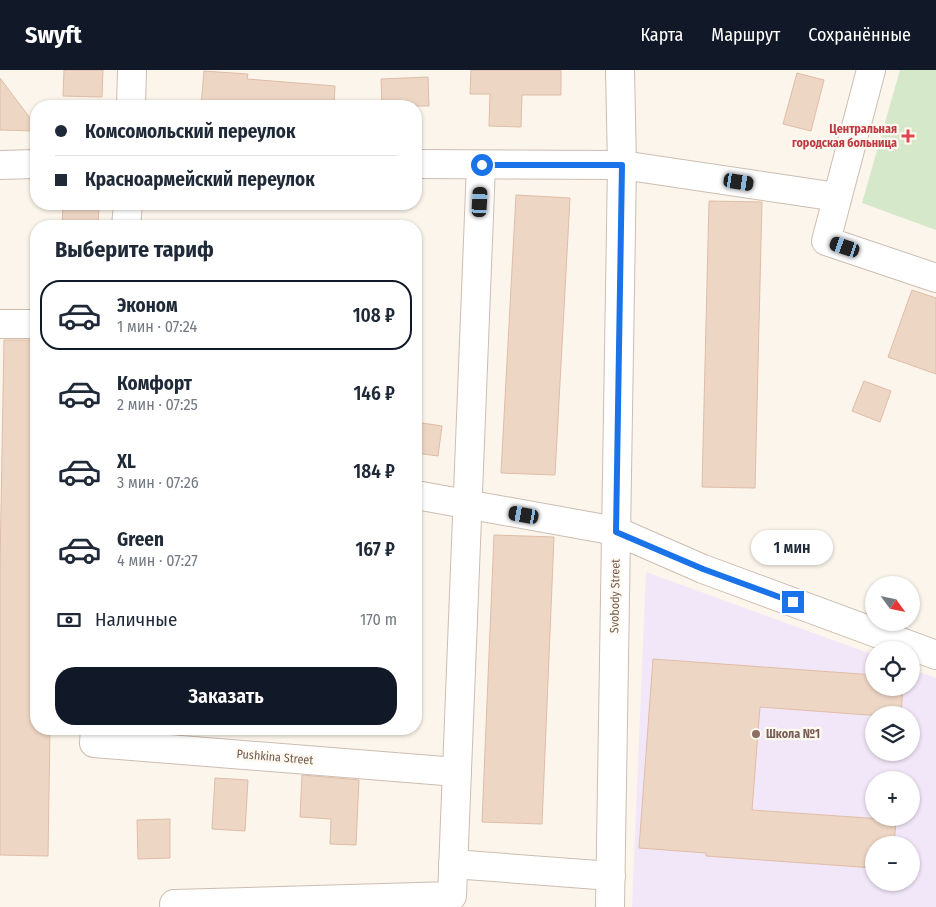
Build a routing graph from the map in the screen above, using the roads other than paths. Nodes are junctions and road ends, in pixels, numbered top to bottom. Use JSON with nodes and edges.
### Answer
{"nodes":[{"id":1,"x":132,"y":70,"type":"edge"},
{"id":2,"x":620,"y":70,"type":"edge"},
{"id":3,"x":631,"y":70,"type":"edge"},
{"id":4,"x":871,"y":70,"type":"edge"},
{"id":5,"x":131,"y":100,"type":"edge"},
{"id":6,"x":0,"y":164,"type":"edge"},
{"id":7,"x":30,"y":164,"type":"edge"},
{"id":8,"x":422,"y":164,"type":"edge"},
{"id":9,"x":482,"y":165,"type":"junction"},
{"id":10,"x":622,"y":165,"type":"junction"},
{"id":11,"x":837,"y":197,"type":"junction"},
{"id":12,"x":936,"y":278,"type":"edge"},
{"id":13,"x":0,"y":324,"type":"edge"},
{"id":14,"x":30,"y":324,"type":"edge"},
{"id":15,"x":422,"y":496,"type":"edge"},
{"id":16,"x":468,"y":504,"type":"junction"},
{"id":17,"x":616,"y":532,"type":"junction"},
{"id":18,"x":936,"y":655,"type":"edge"},
{"id":19,"x":94,"y":736,"type":"edge"},
{"id":20,"x":457,"y":772,"type":"junction"},
{"id":21,"x":453,"y":864,"type":"junction"},
{"id":22,"x":611,"y":876,"type":"junction"},
{"id":23,"x":174,"y":904,"type":"dead end"},
{"id":24,"x":610,"y":907,"type":"edge"}],
"edges":[{"from":1,"to":5,"type":"street"},
{"from":2,"to":10,"type":"street","name":"Svobody Street"},
{"from":3,"to":10,"type":"street","name":"Svobody Street"},
{"from":4,"to":11,"type":"street"},
{"from":6,"to":7,"type":"street"},
{"from":8,"to":9,"type":"street"},
{"from":9,"to":10,"type":"street"},
{"from":9,"to":16,"type":"street"},
{"from":10,"to":11,"type":"street"},
{"from":10,"to":17,"type":"street","name":"Svobody Street"},
{"from":11,"to":12,"type":"street"},
{"from":13,"to":14,"type":"street"},
{"from":15,"to":16,"type":"street"},
{"from":16,"to":17,"type":"street"},
{"from":16,"to":20,"type":"street"},
{"from":17,"to":18,"type":"street"},
{"from":17,"to":22,"type":"street","name":"Svobody Street"},
{"from":19,"to":20,"type":"street","name":"Pushkina Street"},
{"from":20,"to":21,"type":"street"},
{"from":21,"to":22,"type":"street"},
{"from":21,"to":23,"type":"street"},
{"from":22,"to":24,"type":"street","name":"Svobody Street"}]}
